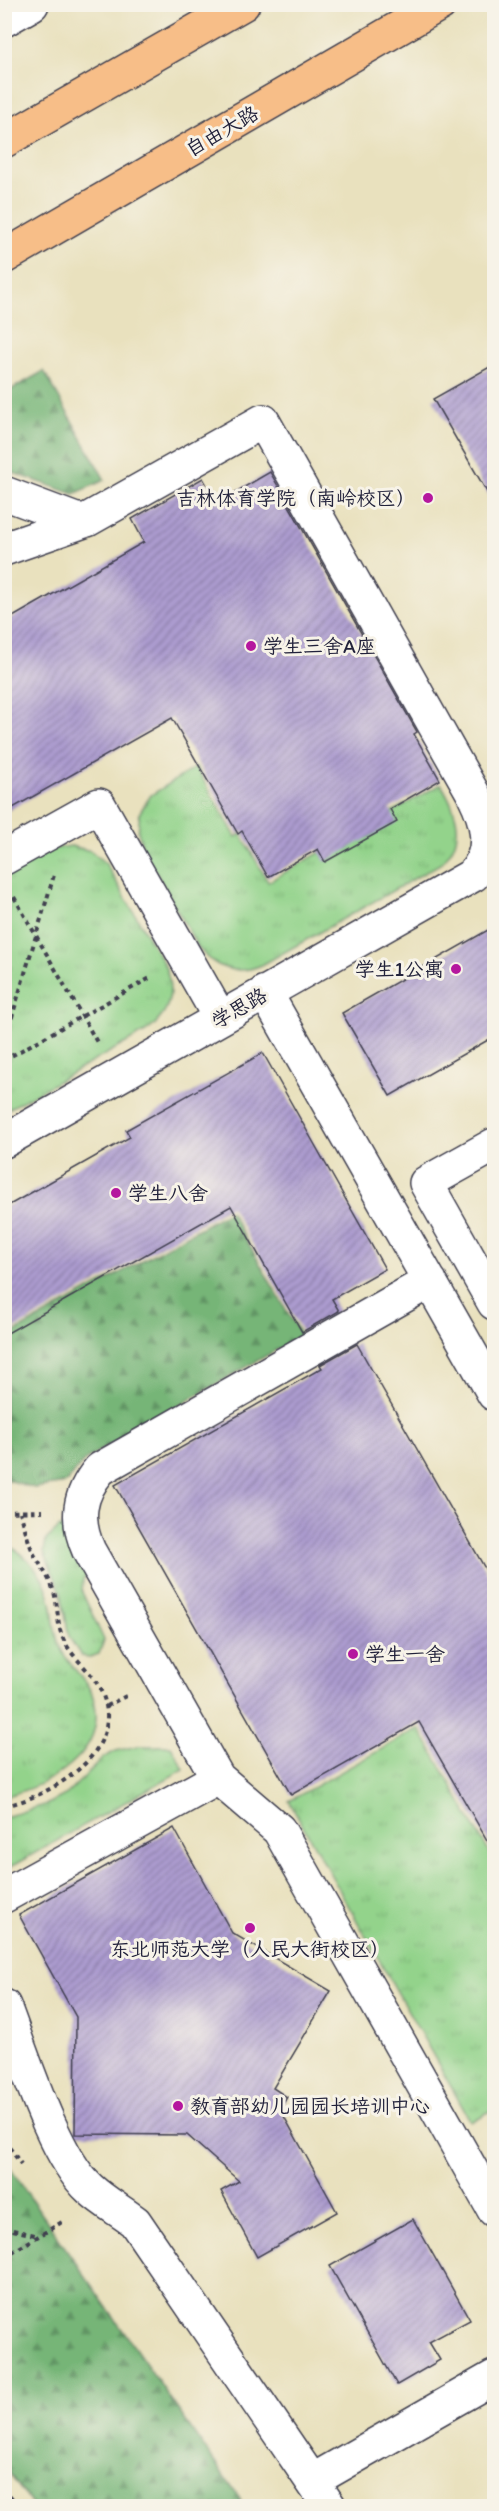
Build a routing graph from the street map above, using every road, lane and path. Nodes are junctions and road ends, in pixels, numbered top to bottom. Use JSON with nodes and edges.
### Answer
{"nodes":[{"id":1,"x":32,"y":4,"type":"edge"},
{"id":2,"x":243,"y":4,"type":"edge"},
{"id":3,"x":440,"y":4,"type":"edge"},
{"id":4,"x":4,"y":20,"type":"edge"},
{"id":5,"x":4,"y":141,"type":"edge"},
{"id":6,"x":4,"y":257,"type":"edge"},
{"id":7,"x":4,"y":493,"type":"edge"},
{"id":8,"x":87,"y":520,"type":"junction"},
{"id":9,"x":4,"y":549,"type":"edge"},
{"id":10,"x":70,"y":821,"type":"junction"},
{"id":11,"x":4,"y":858,"type":"edge"},
{"id":12,"x":10,"y":890,"type":"dead end"},
{"id":13,"x":37,"y":937,"type":"junction"},
{"id":14,"x":186,"y":958,"type":"junction"},
{"id":15,"x":266,"y":992,"type":"junction"},
{"id":16,"x":82,"y":1016,"type":"junction"},
{"id":17,"x":220,"y":1018,"type":"junction"},
{"id":18,"x":4,"y":1044,"type":"edge"},
{"id":19,"x":4,"y":1060,"type":"edge"},
{"id":20,"x":117,"y":1077,"type":"junction"},
{"id":21,"x":4,"y":1141,"type":"edge"},
{"id":22,"x":495,"y":1145,"type":"edge"},
{"id":23,"x":430,"y":1281,"type":"junction"},
{"id":24,"x":495,"y":1303,"type":"edge"},
{"id":25,"x":495,"y":1394,"type":"edge"},
{"id":26,"x":20,"y":1512,"type":"dead end"},
{"id":27,"x":218,"y":1778,"type":"junction"},
{"id":28,"x":4,"y":1806,"type":"edge"},
{"id":29,"x":4,"y":1896,"type":"edge"},
{"id":30,"x":4,"y":2006,"type":"edge"},
{"id":31,"x":495,"y":2210,"type":"edge"},
{"id":32,"x":62,"y":2222,"type":"dead end"},
{"id":33,"x":4,"y":2229,"type":"edge"},
{"id":34,"x":40,"y":2236,"type":"junction"},
{"id":35,"x":4,"y":2257,"type":"edge"},
{"id":36,"x":495,"y":2377,"type":"edge"},
{"id":37,"x":4,"y":2488,"type":"edge"},
{"id":38,"x":320,"y":2494,"type":"edge"},
{"id":39,"x":18,"y":2506,"type":"edge"}],
"edges":[{"from":1,"to":4,"type":"street"},
{"from":2,"to":5,"type":"main road"},
{"from":3,"to":6,"type":"main road","name":"自由大路"},
{"from":7,"to":8,"type":"street"},
{"from":8,"to":9,"type":"street"},
{"from":8,"to":15,"type":"street","name":"学思路"},
{"from":10,"to":11,"type":"street"},
{"from":10,"to":13,"type":"path"},
{"from":10,"to":14,"type":"street"},
{"from":12,"to":13,"type":"path"},
{"from":13,"to":16,"type":"path"},
{"from":13,"to":18,"type":"path"},
{"from":14,"to":16,"type":"path"},
{"from":14,"to":17,"type":"street"},
{"from":15,"to":17,"type":"street","name":"学思路"},
{"from":15,"to":23,"type":"street"},
{"from":16,"to":19,"type":"path"},
{"from":16,"to":20,"type":"path"},
{"from":17,"to":20,"type":"street","name":"学思路"},
{"from":20,"to":21,"type":"street","name":"学思路"},
{"from":22,"to":24,"type":"street"},
{"from":23,"to":25,"type":"street"},
{"from":23,"to":27,"type":"street"},
{"from":26,"to":28,"type":"path"},
{"from":27,"to":29,"type":"street"},
{"from":27,"to":31,"type":"street"},
{"from":30,"to":38,"type":"street"},
{"from":32,"to":34,"type":"path"},
{"from":33,"to":34,"type":"path"},
{"from":34,"to":35,"type":"path"},
{"from":36,"to":38,"type":"street"},
{"from":37,"to":39,"type":"path"}]}
